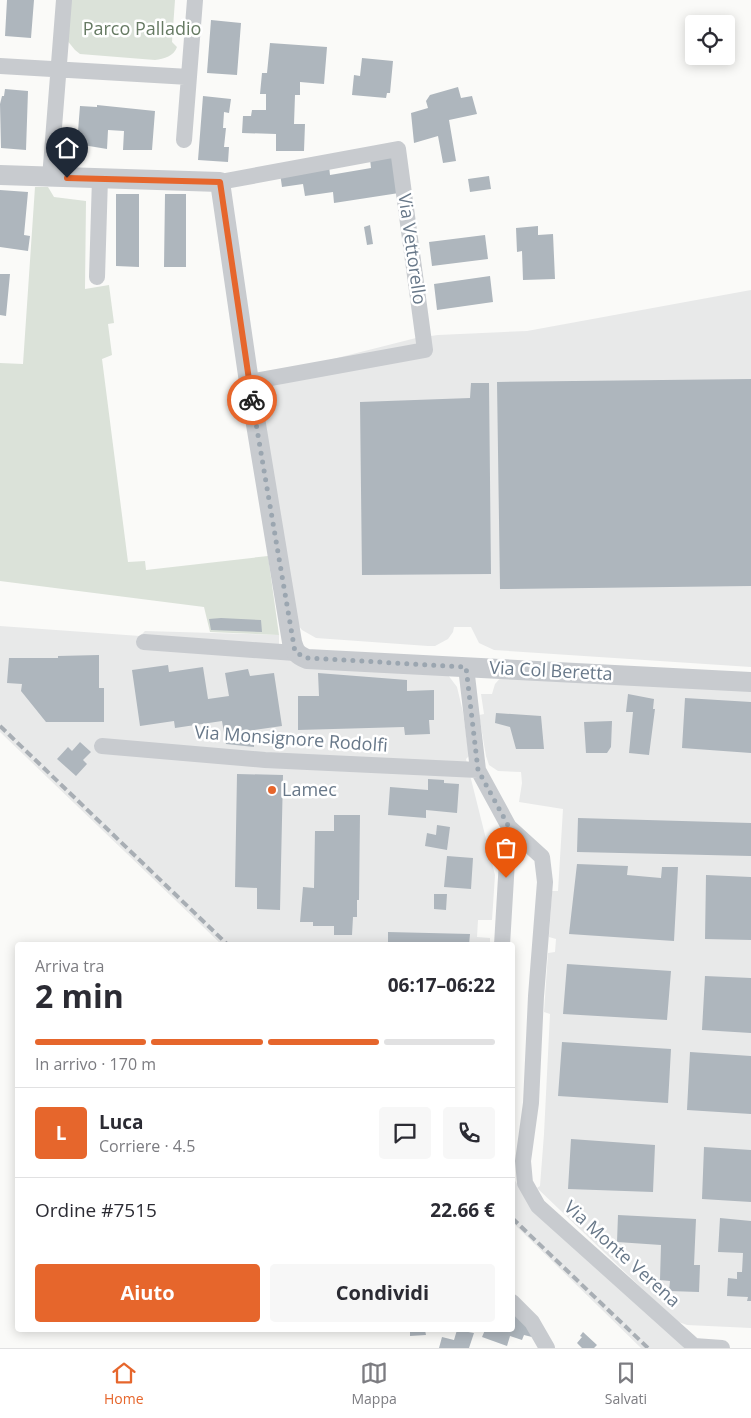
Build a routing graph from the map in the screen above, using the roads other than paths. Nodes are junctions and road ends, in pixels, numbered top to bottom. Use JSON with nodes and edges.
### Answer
{"nodes":[{"id":1,"x":64,"y":0,"type":"edge"},
{"id":2,"x":196,"y":0,"type":"edge"},
{"id":3,"x":0,"y":66,"type":"edge"},
{"id":4,"x":59,"y":69,"type":"junction"},
{"id":5,"x":189,"y":77,"type":"junction"},
{"id":6,"x":184,"y":140,"type":"dead end"},
{"id":7,"x":0,"y":176,"type":"edge"},
{"id":8,"x":50,"y":178,"type":"junction"},
{"id":9,"x":100,"y":178,"type":"junction"},
{"id":10,"x":220,"y":182,"type":"junction"},
{"id":11,"x":97,"y":277,"type":"dead end"},
{"id":12,"x":248,"y":382,"type":"junction"},
{"id":13,"x":144,"y":642,"type":"dead end"},
{"id":14,"x":295,"y":652,"type":"junction"},
{"id":15,"x":466,"y":667,"type":"junction"},
{"id":16,"x":751,"y":682,"type":"edge"},
{"id":17,"x":102,"y":746,"type":"dead end"},
{"id":18,"x":478,"y":770,"type":"junction"},
{"id":19,"x":509,"y":827,"type":"junction"},
{"id":20,"x":502,"y":942,"type":"edge"},
{"id":21,"x":518,"y":1160,"type":"edge"},
{"id":22,"x":515,"y":1305,"type":"edge"},
{"id":23,"x":546,"y":1348,"type":"edge"},
{"id":24,"x":722,"y":1348,"type":"edge"}],
"edges":[{"from":1,"to":4,"type":"street"},
{"from":2,"to":5,"type":"street"},
{"from":3,"to":4,"type":"street"},
{"from":4,"to":5,"type":"street"},
{"from":4,"to":8,"type":"street"},
{"from":5,"to":6,"type":"street"},
{"from":7,"to":8,"type":"street","name":"Via Vettorello"},
{"from":8,"to":9,"type":"street","name":"Via Vettorello"},
{"from":9,"to":10,"type":"street","name":"Via Vettorello"},
{"from":9,"to":11,"type":"street"},
{"from":10,"to":12,"type":"street"},
{"from":10,"to":12,"type":"street","name":"Via Vettorello"},
{"from":12,"to":14,"type":"street"},
{"from":13,"to":14,"type":"street","name":"Via Col Beretta"},
{"from":14,"to":15,"type":"street","name":"Via Col Beretta"},
{"from":15,"to":16,"type":"street","name":"Via Col Beretta"},
{"from":15,"to":18,"type":"street"},
{"from":17,"to":18,"type":"street","name":"Via Monsignore Rodolfi"},
{"from":18,"to":19,"type":"street","name":"Via Monte Verena"},
{"from":19,"to":20,"type":"street"},
{"from":19,"to":21,"type":"street","name":"Via Monte Verena"},
{"from":21,"to":24,"type":"street","name":"Via Monte Verena"},
{"from":22,"to":23,"type":"street"}]}
